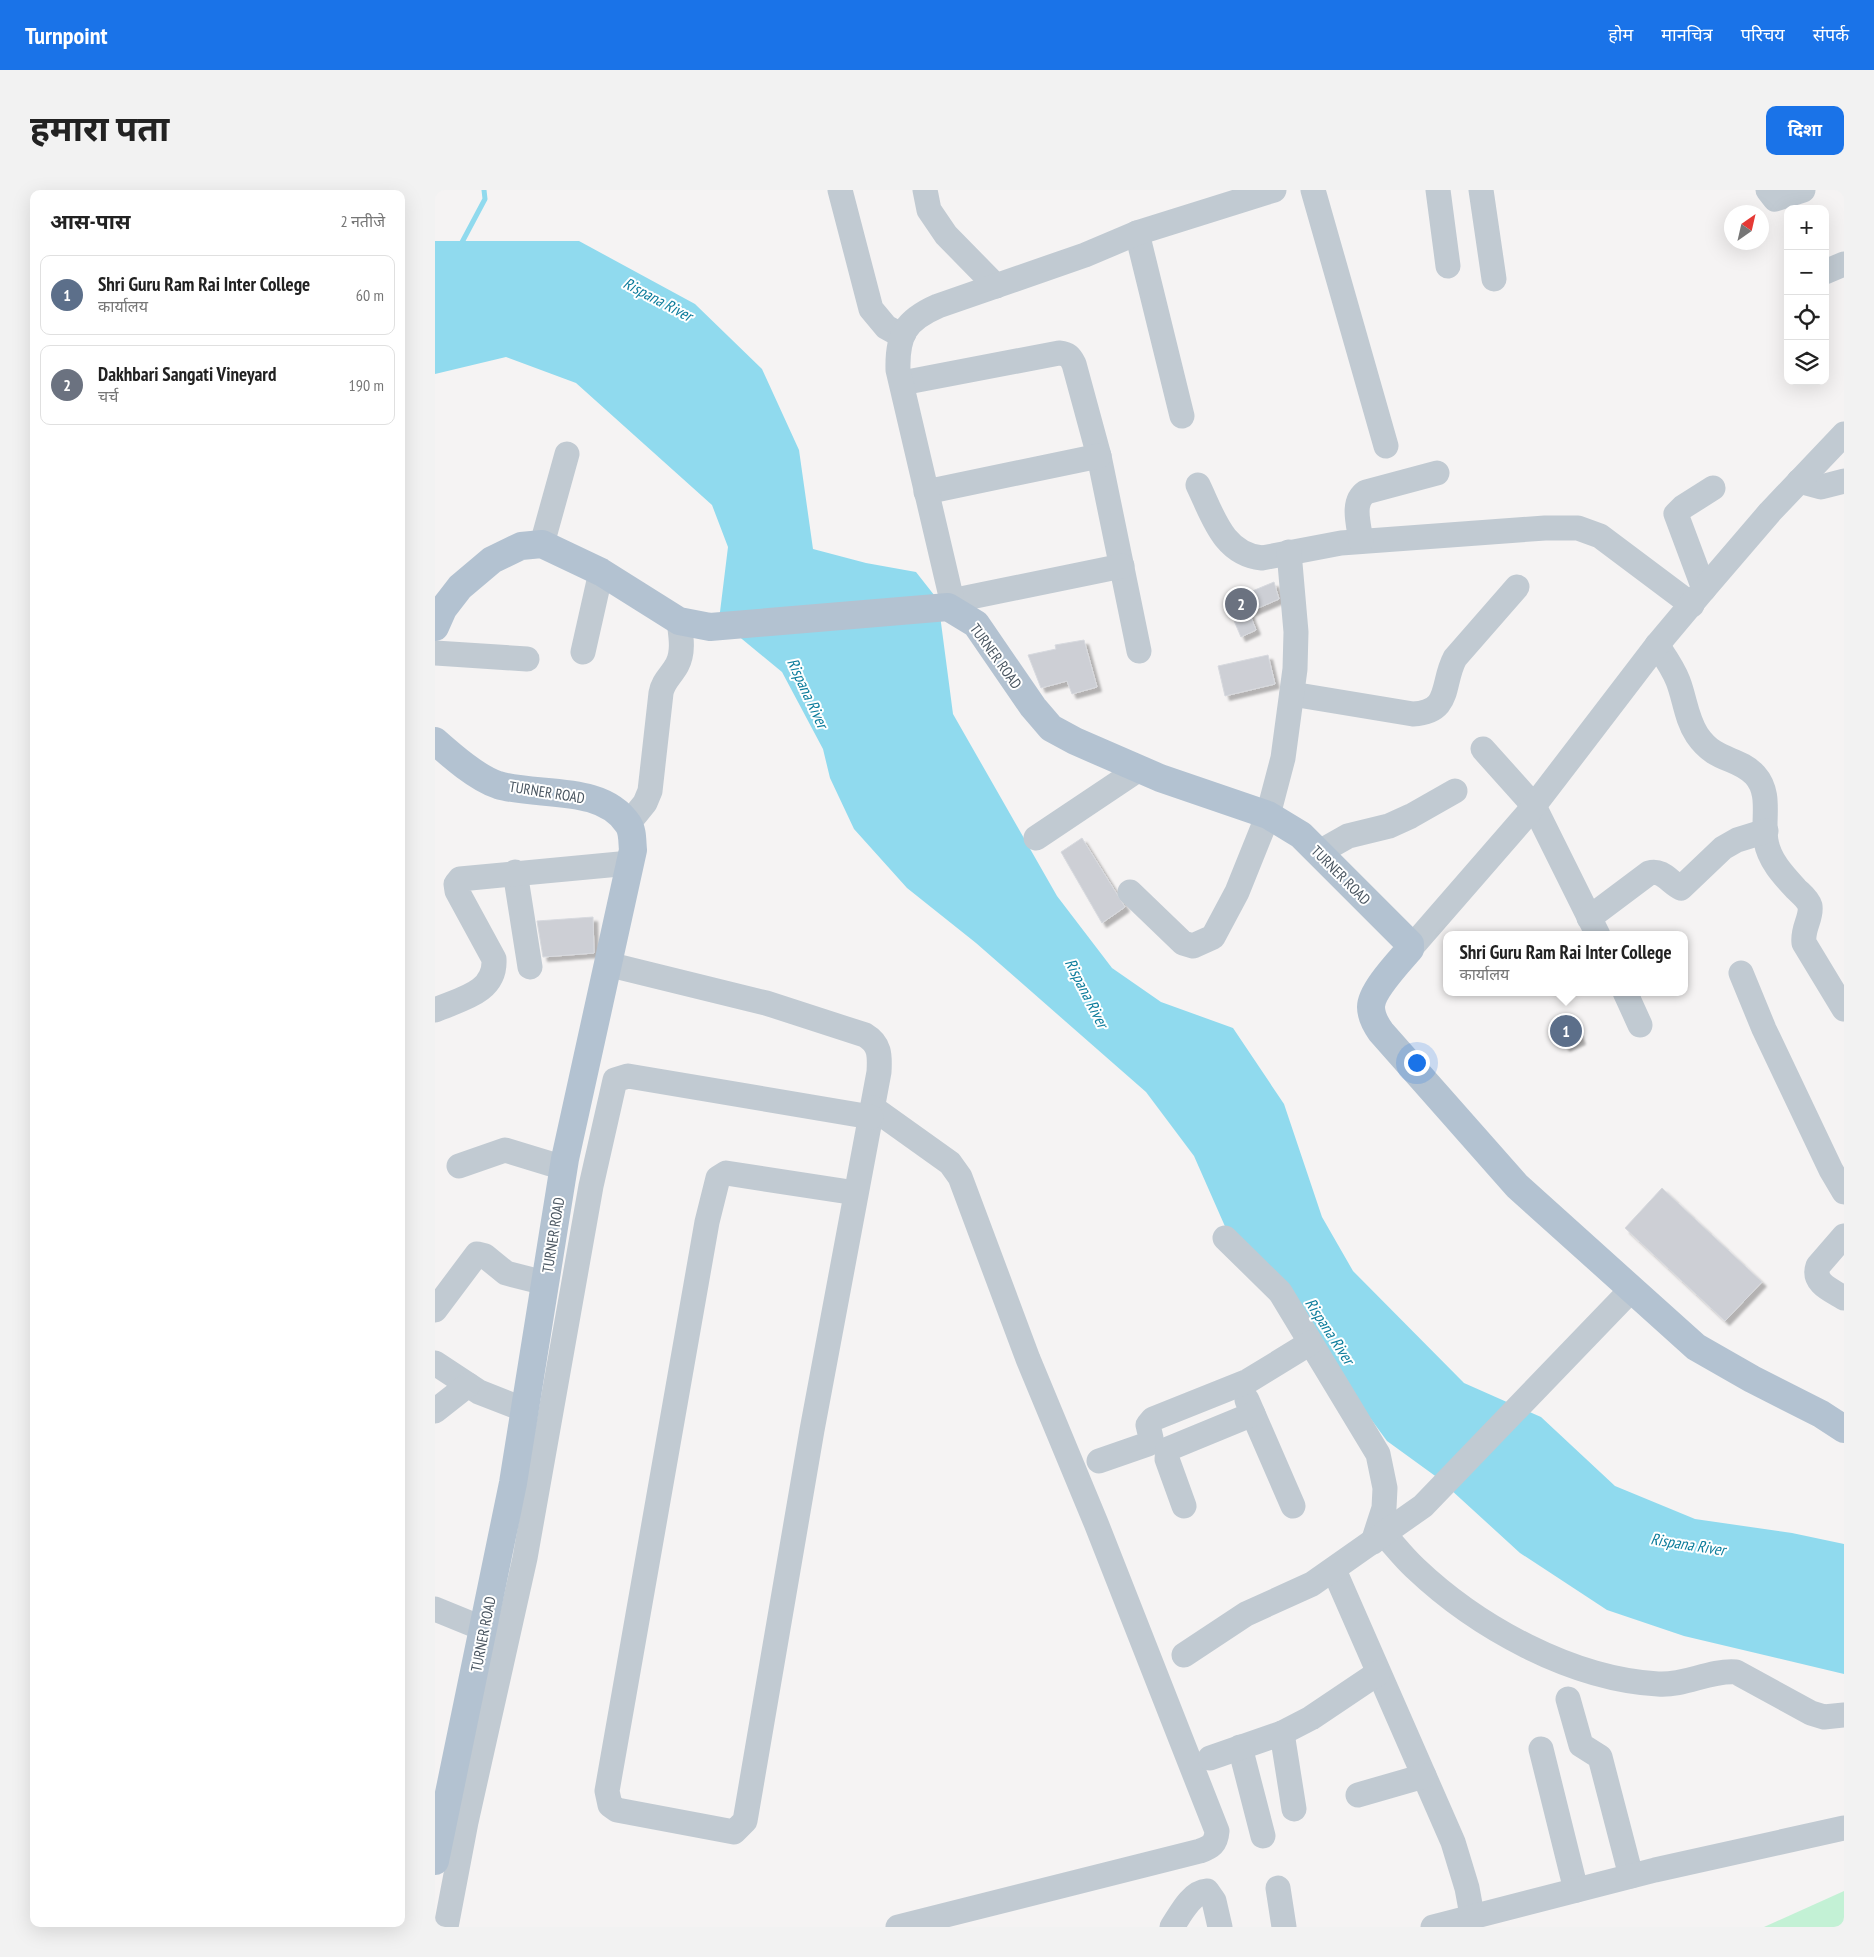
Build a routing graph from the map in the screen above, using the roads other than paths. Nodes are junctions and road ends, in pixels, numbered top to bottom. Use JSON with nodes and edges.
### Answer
{"nodes":[{"id":1,"x":840,"y":190,"type":"edge"},
{"id":2,"x":925,"y":190,"type":"edge"},
{"id":3,"x":1273,"y":190,"type":"edge"},
{"id":4,"x":1313,"y":190,"type":"edge"},
{"id":5,"x":1438,"y":190,"type":"edge"},
{"id":6,"x":1481,"y":190,"type":"edge"},
{"id":7,"x":1768,"y":190,"type":"edge"},
{"id":8,"x":1803,"y":190,"type":"edge"},
{"id":9,"x":1137,"y":233,"type":"junction"},
{"id":10,"x":1844,"y":264,"type":"edge"},
{"id":11,"x":1448,"y":266,"type":"dead end"},
{"id":12,"x":1829,"y":270,"type":"edge"},
{"id":13,"x":1494,"y":279,"type":"dead end"},
{"id":14,"x":996,"y":286,"type":"junction"},
{"id":15,"x":904,"y":333,"type":"junction"},
{"id":16,"x":901,"y":383,"type":"junction"},
{"id":17,"x":1182,"y":416,"type":"dead end"},
{"id":18,"x":1844,"y":434,"type":"edge"},
{"id":19,"x":1386,"y":446,"type":"dead end"},
{"id":20,"x":567,"y":454,"type":"dead end"},
{"id":21,"x":1099,"y":456,"type":"junction"},
{"id":22,"x":1437,"y":473,"type":"dead end"},
{"id":23,"x":1799,"y":481,"type":"junction"},
{"id":24,"x":1844,"y":481,"type":"edge"},
{"id":25,"x":1199,"y":485,"type":"dead end"},
{"id":26,"x":1713,"y":488,"type":"dead end"},
{"id":27,"x":926,"y":492,"type":"junction"},
{"id":28,"x":1361,"y":541,"type":"junction"},
{"id":29,"x":542,"y":544,"type":"junction"},
{"id":30,"x":1289,"y":552,"type":"junction"},
{"id":31,"x":1122,"y":566,"type":"junction"},
{"id":32,"x":601,"y":572,"type":"junction"},
{"id":33,"x":1517,"y":587,"type":"dead end"},
{"id":34,"x":1698,"y":597,"type":"junction"},
{"id":35,"x":951,"y":606,"type":"junction"},
{"id":36,"x":679,"y":621,"type":"junction"},
{"id":37,"x":435,"y":628,"type":"edge"},
{"id":38,"x":1657,"y":645,"type":"junction"},
{"id":39,"x":583,"y":652,"type":"dead end"},
{"id":40,"x":1139,"y":652,"type":"dead end"},
{"id":41,"x":435,"y":653,"type":"edge"},
{"id":42,"x":527,"y":659,"type":"dead end"},
{"id":43,"x":1292,"y":694,"type":"junction"},
{"id":44,"x":435,"y":741,"type":"edge"},
{"id":45,"x":1483,"y":749,"type":"dead end"},
{"id":46,"x":1139,"y":769,"type":"junction"},
{"id":47,"x":1455,"y":791,"type":"dead end"},
{"id":48,"x":1534,"y":806,"type":"junction"},
{"id":49,"x":1268,"y":816,"type":"junction"},
{"id":50,"x":628,"y":824,"type":"junction"},
{"id":51,"x":1766,"y":831,"type":"junction"},
{"id":52,"x":1036,"y":838,"type":"dead end"},
{"id":53,"x":1318,"y":853,"type":"junction"},
{"id":54,"x":630,"y":863,"type":"junction"},
{"id":55,"x":515,"y":872,"type":"junction"},
{"id":56,"x":1130,"y":892,"type":"dead end"},
{"id":57,"x":1594,"y":926,"type":"edge"},
{"id":58,"x":1409,"y":949,"type":"junction"},
{"id":59,"x":607,"y":964,"type":"junction"},
{"id":60,"x":530,"y":967,"type":"dead end"},
{"id":61,"x":1741,"y":973,"type":"dead end"},
{"id":62,"x":1627,"y":996,"type":"edge"},
{"id":63,"x":1844,"y":1009,"type":"edge"},
{"id":64,"x":435,"y":1010,"type":"edge"},
{"id":65,"x":1640,"y":1024,"type":"dead end"},
{"id":66,"x":872,"y":1112,"type":"junction"},
{"id":67,"x":459,"y":1166,"type":"dead end"},
{"id":68,"x":564,"y":1168,"type":"junction"},
{"id":69,"x":1844,"y":1192,"type":"edge"},
{"id":70,"x":856,"y":1193,"type":"junction"},
{"id":71,"x":1844,"y":1236,"type":"edge"},
{"id":72,"x":1225,"y":1238,"type":"dead end"},
{"id":73,"x":545,"y":1283,"type":"junction"},
{"id":74,"x":1632,"y":1289,"type":"junction"},
{"id":75,"x":1844,"y":1298,"type":"edge"},
{"id":76,"x":438,"y":1299,"type":"edge"},
{"id":77,"x":1309,"y":1343,"type":"junction"},
{"id":78,"x":435,"y":1363,"type":"edge"},
{"id":79,"x":1240,"y":1384,"type":"junction"},
{"id":80,"x":468,"y":1385,"type":"junction"},
{"id":81,"x":525,"y":1410,"type":"junction"},
{"id":82,"x":435,"y":1411,"type":"edge"},
{"id":83,"x":1253,"y":1414,"type":"junction"},
{"id":84,"x":1844,"y":1429,"type":"edge"},
{"id":85,"x":1099,"y":1461,"type":"dead end"},
{"id":86,"x":1184,"y":1506,"type":"dead end"},
{"id":87,"x":1293,"y":1506,"type":"dead end"},
{"id":88,"x":1378,"y":1538,"type":"junction"},
{"id":89,"x":1334,"y":1570,"type":"junction"},
{"id":90,"x":435,"y":1609,"type":"edge"},
{"id":91,"x":484,"y":1629,"type":"junction"},
{"id":92,"x":1184,"y":1655,"type":"dead end"},
{"id":93,"x":1378,"y":1673,"type":"junction"},
{"id":94,"x":1568,"y":1699,"type":"dead end"},
{"id":95,"x":1844,"y":1715,"type":"edge"},
{"id":96,"x":1281,"y":1733,"type":"junction"},
{"id":97,"x":1239,"y":1747,"type":"junction"},
{"id":98,"x":1541,"y":1749,"type":"dead end"},
{"id":99,"x":1210,"y":1758,"type":"dead end"},
{"id":100,"x":1424,"y":1776,"type":"junction"},
{"id":101,"x":1358,"y":1795,"type":"dead end"},
{"id":102,"x":442,"y":1796,"type":"edge"},
{"id":103,"x":1294,"y":1810,"type":"dead end"},
{"id":104,"x":1844,"y":1828,"type":"edge"},
{"id":105,"x":1263,"y":1836,"type":"dead end"},
{"id":106,"x":435,"y":1861,"type":"edge"},
{"id":107,"x":1631,"y":1876,"type":"junction"},
{"id":108,"x":1278,"y":1888,"type":"dead end"},
{"id":109,"x":1576,"y":1890,"type":"junction"},
{"id":110,"x":1472,"y":1916,"type":"junction"},
{"id":111,"x":445,"y":1927,"type":"edge"},
{"id":112,"x":898,"y":1927,"type":"edge"},
{"id":113,"x":1172,"y":1927,"type":"edge"},
{"id":114,"x":1220,"y":1927,"type":"edge"},
{"id":115,"x":1284,"y":1927,"type":"edge"},
{"id":116,"x":1433,"y":1927,"type":"edge"}],
"edges":[{"from":1,"to":15,"type":"street"},
{"from":2,"to":14,"type":"street"},
{"from":3,"to":9,"type":"street"},
{"from":4,"to":19,"type":"street"},
{"from":5,"to":11,"type":"street"},
{"from":6,"to":13,"type":"street"},
{"from":7,"to":8,"type":"street"},
{"from":9,"to":14,"type":"street"},
{"from":9,"to":17,"type":"street"},
{"from":10,"to":12,"type":"street"},
{"from":14,"to":15,"type":"street"},
{"from":15,"to":16,"type":"street"},
{"from":16,"to":21,"type":"street"},
{"from":16,"to":27,"type":"street"},
{"from":18,"to":23,"type":"street"},
{"from":20,"to":29,"type":"street"},
{"from":21,"to":27,"type":"street"},
{"from":21,"to":31,"type":"street"},
{"from":22,"to":28,"type":"street"},
{"from":23,"to":24,"type":"street"},
{"from":23,"to":34,"type":"street"},
{"from":25,"to":30,"type":"street"},
{"from":26,"to":34,"type":"street"},
{"from":27,"to":35,"type":"street"},
{"from":28,"to":30,"type":"street"},
{"from":28,"to":34,"type":"street"},
{"from":29,"to":32,"type":"main road"},
{"from":29,"to":37,"type":"main road"},
{"from":30,"to":43,"type":"street"},
{"from":31,"to":35,"type":"street"},
{"from":31,"to":40,"type":"street"},
{"from":32,"to":36,"type":"main road"},
{"from":32,"to":39,"type":"street"},
{"from":33,"to":43,"type":"street"},
{"from":34,"to":38,"type":"street"},
{"from":35,"to":36,"type":"main road"},
{"from":35,"to":46,"type":"main road","name":"TURNER ROAD"},
{"from":36,"to":50,"type":"street"},
{"from":38,"to":48,"type":"street"},
{"from":38,"to":51,"type":"street"},
{"from":41,"to":42,"type":"street"},
{"from":43,"to":49,"type":"street"},
{"from":44,"to":50,"type":"main road","name":"TURNER ROAD"},
{"from":45,"to":48,"type":"street"},
{"from":46,"to":49,"type":"main road","name":"TURNER ROAD"},
{"from":46,"to":52,"type":"street"},
{"from":47,"to":53,"type":"street"},
{"from":48,"to":57,"type":"street"},
{"from":48,"to":58,"type":"street"},
{"from":49,"to":53,"type":"main road","name":"TURNER ROAD"},
{"from":49,"to":56,"type":"street"},
{"from":50,"to":54,"type":"main road","name":"TURNER ROAD"},
{"from":51,"to":57,"type":"street"},
{"from":51,"to":63,"type":"street"},
{"from":53,"to":58,"type":"main road","name":"TURNER ROAD"},
{"from":54,"to":55,"type":"street"},
{"from":54,"to":59,"type":"main road","name":"TURNER ROAD"},
{"from":55,"to":60,"type":"street"},
{"from":55,"to":64,"type":"street"},
{"from":58,"to":74,"type":"main road"},
{"from":59,"to":66,"type":"street"},
{"from":59,"to":68,"type":"main road","name":"TURNER ROAD"},
{"from":61,"to":69,"type":"street"},
{"from":62,"to":65,"type":"street"},
{"from":66,"to":70,"type":"street"},
{"from":66,"to":111,"type":"street"},
{"from":66,"to":112,"type":"street"},
{"from":67,"to":68,"type":"street"},
{"from":68,"to":73,"type":"main road","name":"TURNER ROAD"},
{"from":70,"to":70,"type":"street"},
{"from":71,"to":75,"type":"street"},
{"from":72,"to":77,"type":"street"},
{"from":73,"to":76,"type":"street"},
{"from":73,"to":81,"type":"main road","name":"TURNER ROAD"},
{"from":74,"to":84,"type":"main road"},
{"from":74,"to":88,"type":"street"},
{"from":77,"to":79,"type":"street"},
{"from":77,"to":88,"type":"street"},
{"from":78,"to":80,"type":"street"},
{"from":79,"to":83,"type":"street"},
{"from":79,"to":85,"type":"street"},
{"from":80,"to":81,"type":"street"},
{"from":80,"to":82,"type":"street"},
{"from":81,"to":91,"type":"main road","name":"TURNER ROAD"},
{"from":83,"to":86,"type":"street"},
{"from":83,"to":87,"type":"street"},
{"from":88,"to":89,"type":"street"},
{"from":88,"to":95,"type":"street"},
{"from":89,"to":92,"type":"street"},
{"from":89,"to":93,"type":"street"},
{"from":90,"to":91,"type":"street"},
{"from":91,"to":102,"type":"main road","name":"TURNER ROAD"},
{"from":93,"to":96,"type":"street"},
{"from":93,"to":100,"type":"street"},
{"from":94,"to":107,"type":"street"},
{"from":96,"to":97,"type":"street"},
{"from":96,"to":103,"type":"street"},
{"from":97,"to":99,"type":"street"},
{"from":97,"to":105,"type":"street"},
{"from":98,"to":109,"type":"street"},
{"from":100,"to":101,"type":"street"},
{"from":100,"to":110,"type":"street"},
{"from":102,"to":106,"type":"main road","name":"TURNER ROAD"},
{"from":104,"to":107,"type":"street"},
{"from":107,"to":109,"type":"street"},
{"from":108,"to":115,"type":"street"},
{"from":109,"to":110,"type":"street"},
{"from":110,"to":116,"type":"street"},
{"from":113,"to":114,"type":"street"}]}
